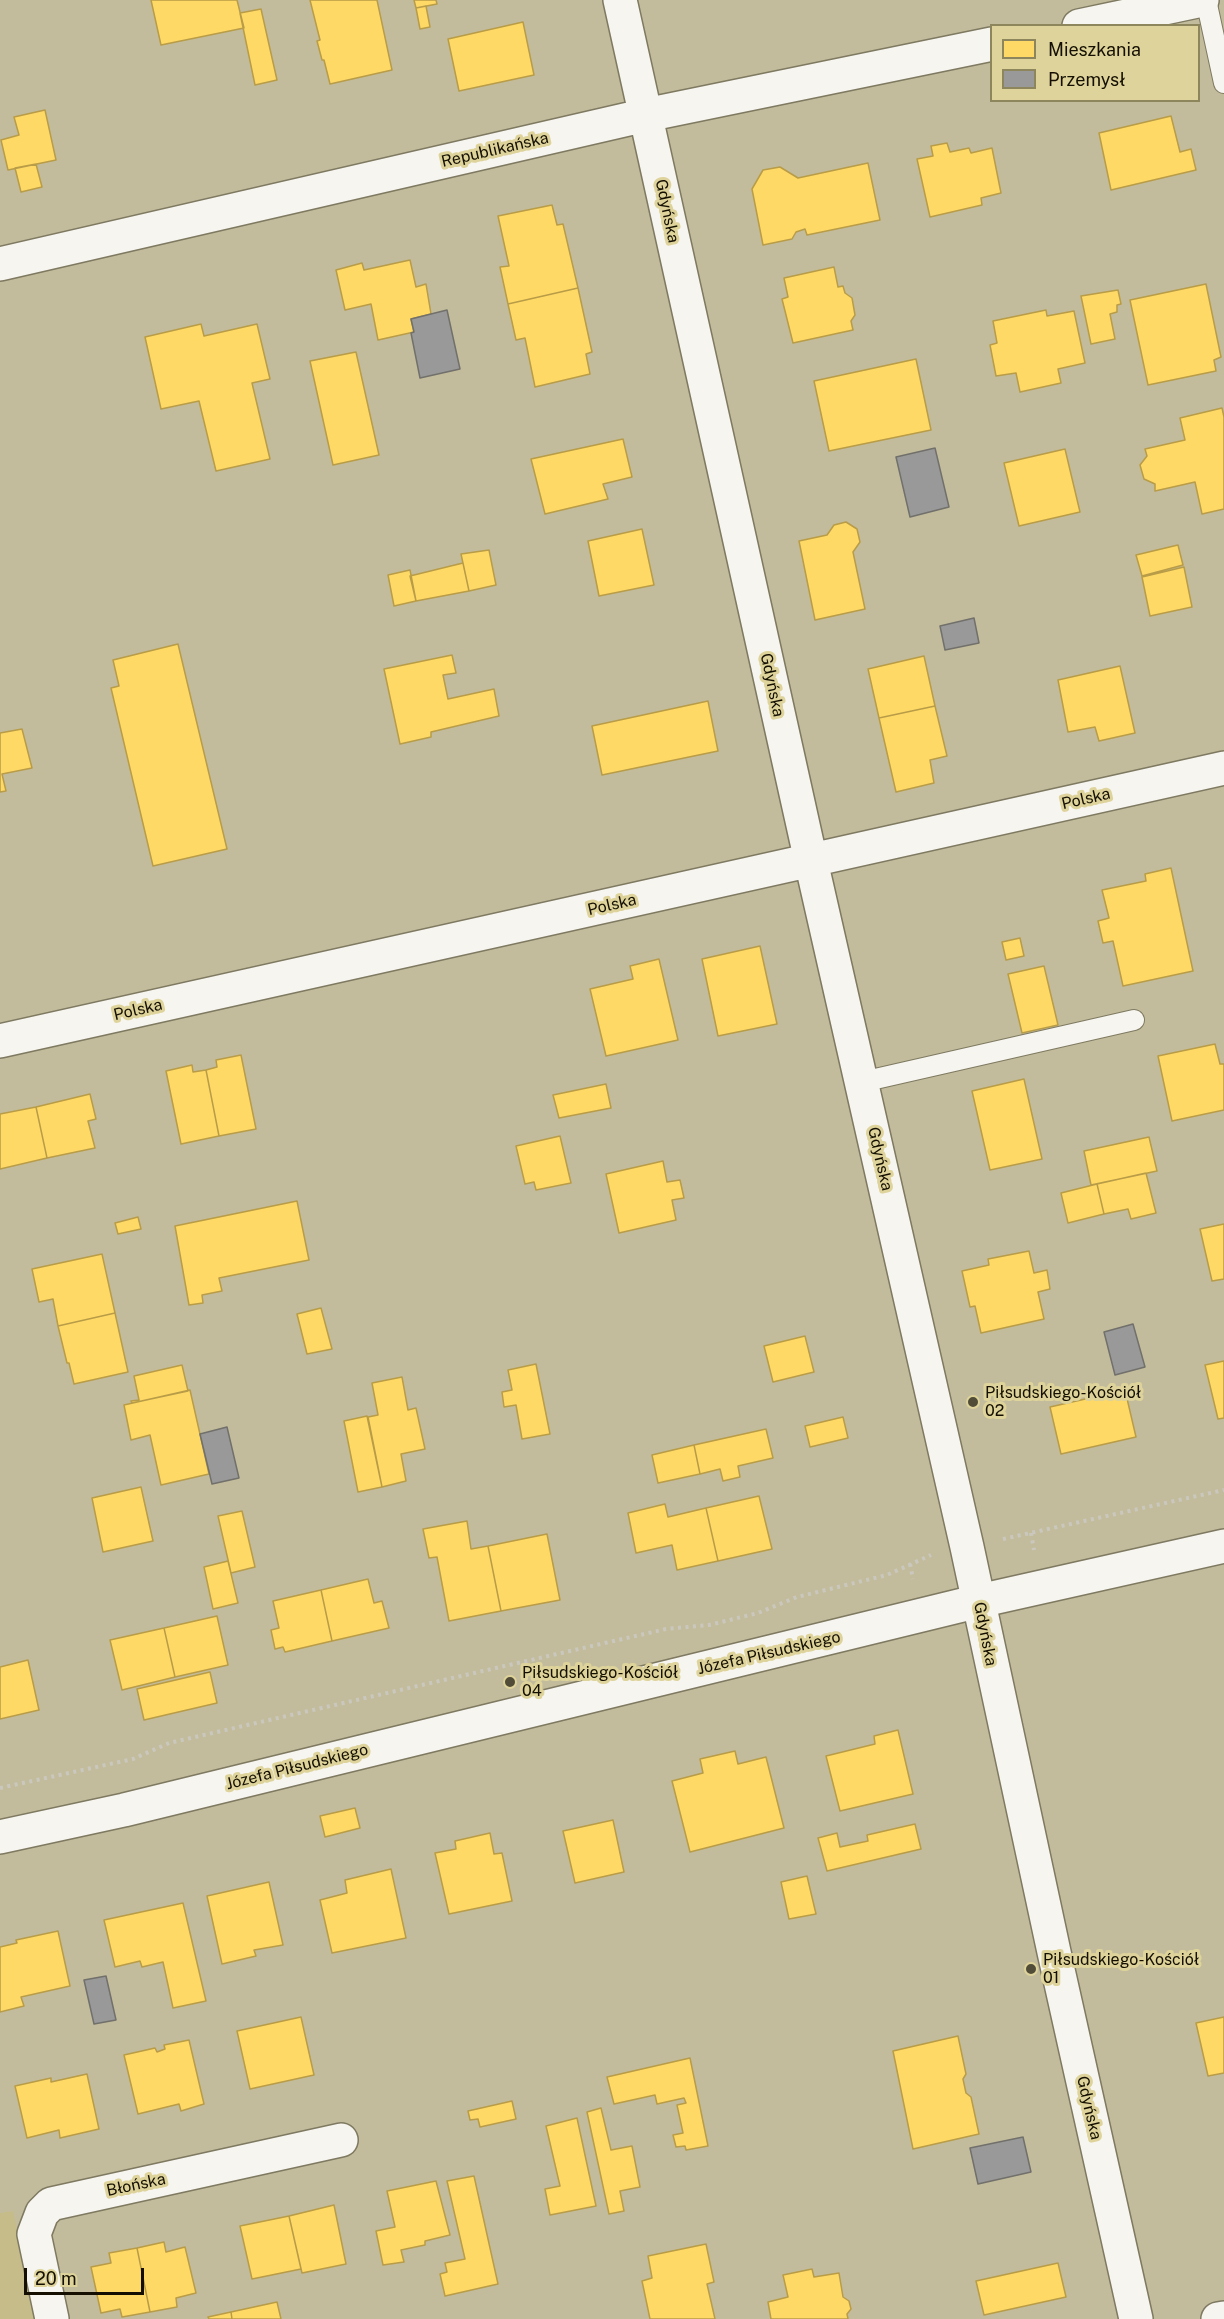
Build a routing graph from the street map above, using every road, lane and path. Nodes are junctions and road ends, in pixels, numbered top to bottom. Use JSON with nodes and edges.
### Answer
{"nodes":[{"id":1,"x":620,"y":0,"type":"edge"},
{"id":2,"x":1204,"y":0,"type":"edge"},
{"id":3,"x":1089,"y":24,"type":"edge"},
{"id":4,"x":990,"y":44,"type":"edge"},
{"id":5,"x":1224,"y":83,"type":"edge"},
{"id":6,"x":646,"y":115,"type":"junction"},
{"id":7,"x":0,"y":264,"type":"edge"},
{"id":8,"x":1224,"y":768,"type":"edge"},
{"id":9,"x":811,"y":861,"type":"junction"},
{"id":10,"x":1134,"y":1020,"type":"dead end"},
{"id":11,"x":0,"y":1041,"type":"edge"},
{"id":12,"x":862,"y":1082,"type":"junction"},
{"id":13,"x":1224,"y":1490,"type":"edge"},
{"id":14,"x":1224,"y":1546,"type":"edge"},
{"id":15,"x":967,"y":1547,"type":"junction"},
{"id":16,"x":979,"y":1601,"type":"junction"},
{"id":17,"x":0,"y":1788,"type":"edge"},
{"id":18,"x":0,"y":1838,"type":"edge"},
{"id":19,"x":341,"y":2140,"type":"dead end"},
{"id":20,"x":1224,"y":2318,"type":"edge"},
{"id":21,"x":52,"y":2319,"type":"edge"},
{"id":22,"x":1136,"y":2319,"type":"edge"},
{"id":23,"x":1218,"y":2319,"type":"edge"}],
"edges":[{"from":1,"to":6,"type":"street","name":"Gdyńska"},
{"from":2,"to":3,"type":"street"},
{"from":2,"to":5,"type":"lane"},
{"from":4,"to":6,"type":"street","name":"Republikańska"},
{"from":6,"to":7,"type":"street","name":"Republikańska"},
{"from":6,"to":9,"type":"street","name":"Gdyńska"},
{"from":8,"to":9,"type":"street","name":"Polska"},
{"from":9,"to":11,"type":"street","name":"Polska"},
{"from":9,"to":12,"type":"street","name":"Gdyńska"},
{"from":10,"to":12,"type":"lane"},
{"from":12,"to":15,"type":"street","name":"Gdyńska"},
{"from":13,"to":15,"type":"path"},
{"from":14,"to":16,"type":"street","name":"Józefa Piłsudskiego"},
{"from":15,"to":16,"type":"street","name":"Gdyńska"},
{"from":15,"to":17,"type":"path"},
{"from":16,"to":18,"type":"street","name":"Józefa Piłsudskiego"},
{"from":16,"to":22,"type":"street","name":"Gdyńska"},
{"from":19,"to":21,"type":"street","name":"Błońska"},
{"from":20,"to":23,"type":"street"}]}
